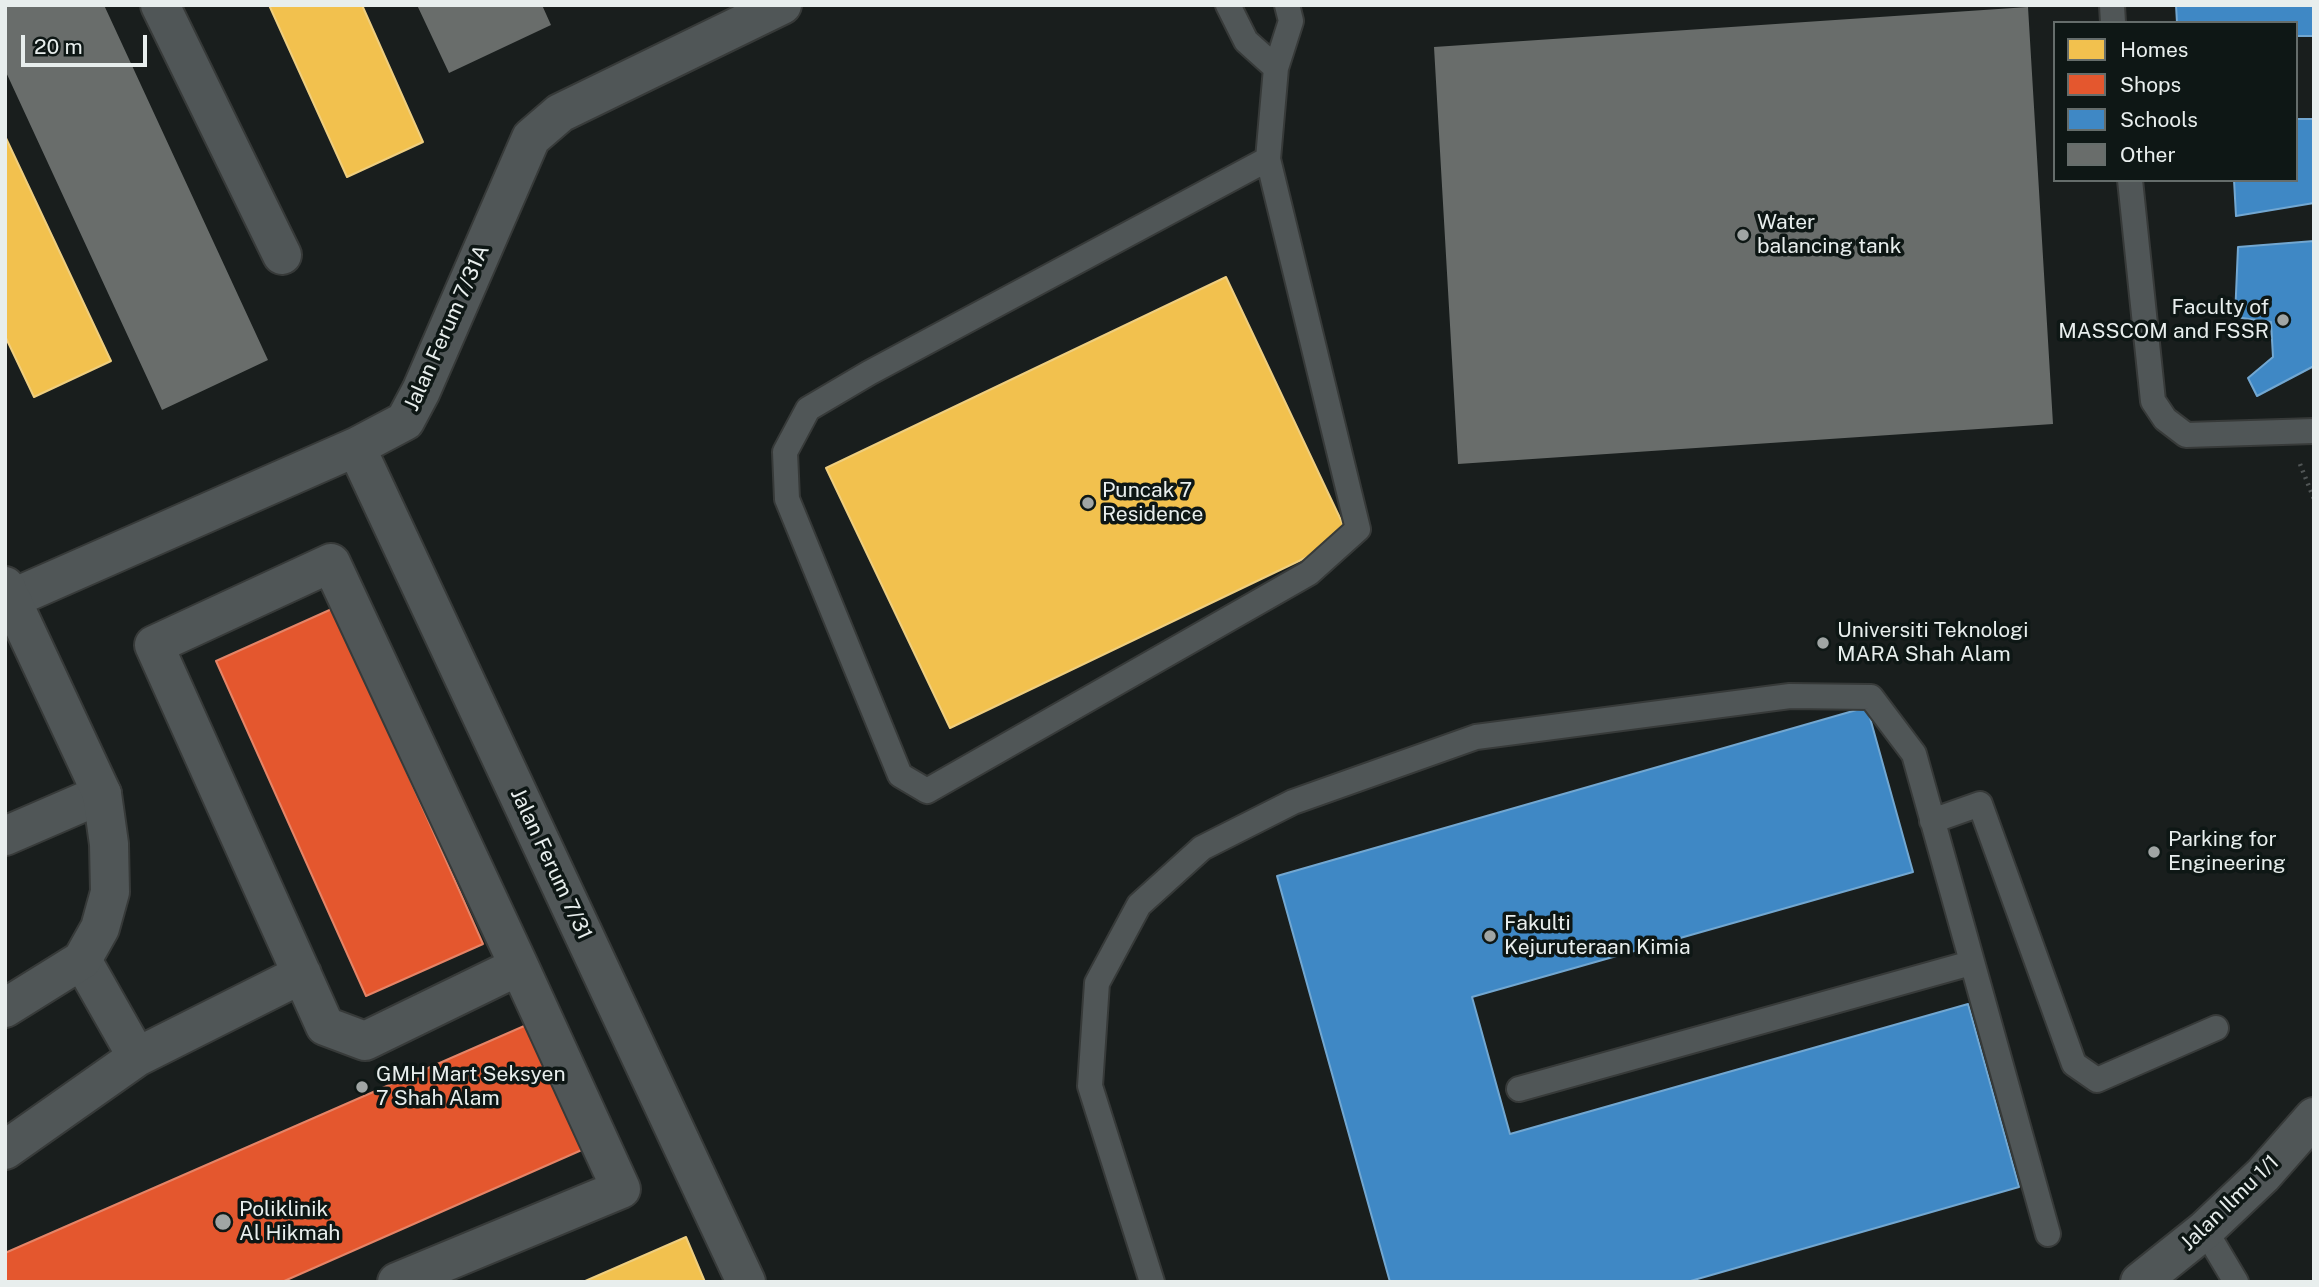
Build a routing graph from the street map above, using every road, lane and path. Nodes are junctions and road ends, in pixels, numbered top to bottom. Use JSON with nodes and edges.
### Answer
{"nodes":[{"id":1,"x":160,"y":5,"type":"edge"},
{"id":2,"x":782,"y":5,"type":"edge"},
{"id":3,"x":1228,"y":5,"type":"edge"},
{"id":4,"x":1287,"y":5,"type":"edge"},
{"id":5,"x":1276,"y":68,"type":"junction"},
{"id":6,"x":1268,"y":159,"type":"junction"},
{"id":7,"x":2130,"y":182,"type":"edge"},
{"id":8,"x":282,"y":254,"type":"dead end"},
{"id":9,"x":2314,"y":431,"type":"edge"},
{"id":10,"x":356,"y":447,"type":"junction"},
{"id":11,"x":8,"y":593,"type":"edge"},
{"id":12,"x":102,"y":794,"type":"junction"},
{"id":13,"x":1932,"y":821,"type":"junction"},
{"id":14,"x":5,"y":836,"type":"edge"},
{"id":15,"x":82,"y":960,"type":"junction"},
{"id":16,"x":1971,"y":963,"type":"junction"},
{"id":17,"x":519,"y":966,"type":"junction"},
{"id":18,"x":302,"y":974,"type":"junction"},
{"id":19,"x":5,"y":1008,"type":"edge"},
{"id":20,"x":2216,"y":1028,"type":"dead end"},
{"id":21,"x":137,"y":1057,"type":"junction"},
{"id":22,"x":1519,"y":1089,"type":"dead end"},
{"id":23,"x":2314,"y":1117,"type":"edge"},
{"id":24,"x":5,"y":1150,"type":"edge"},
{"id":25,"x":2205,"y":1230,"type":"junction"},
{"id":26,"x":2048,"y":1234,"type":"dead end"},
{"id":27,"x":397,"y":1282,"type":"edge"},
{"id":28,"x":746,"y":1282,"type":"edge"},
{"id":29,"x":1152,"y":1282,"type":"edge"},
{"id":30,"x":2140,"y":1282,"type":"edge"},
{"id":31,"x":2236,"y":1282,"type":"edge"}],
"edges":[{"from":1,"to":8,"type":"street"},
{"from":2,"to":10,"type":"street","name":"Jalan Ferum 7/31A"},
{"from":3,"to":5,"type":"lane"},
{"from":4,"to":5,"type":"lane"},
{"from":5,"to":6,"type":"lane"},
{"from":6,"to":6,"type":"lane"},
{"from":7,"to":9,"type":"lane"},
{"from":10,"to":11,"type":"street","name":"Jalan Ferum 7/31A"},
{"from":10,"to":28,"type":"street","name":"Jalan Ferum 7/31"},
{"from":11,"to":12,"type":"street"},
{"from":12,"to":14,"type":"street"},
{"from":12,"to":15,"type":"street"},
{"from":13,"to":16,"type":"lane"},
{"from":13,"to":20,"type":"lane"},
{"from":13,"to":29,"type":"lane"},
{"from":15,"to":19,"type":"street"},
{"from":15,"to":21,"type":"street"},
{"from":16,"to":22,"type":"lane"},
{"from":16,"to":26,"type":"lane"},
{"from":17,"to":18,"type":"street"},
{"from":17,"to":18,"type":"street"},
{"from":17,"to":27,"type":"street"},
{"from":18,"to":21,"type":"street"},
{"from":21,"to":24,"type":"street"},
{"from":23,"to":25,"type":"street","name":"Jalan Ilmu 1/1"},
{"from":25,"to":30,"type":"street","name":"Jalan Ilmu 1/1"},
{"from":25,"to":31,"type":"lane"}]}
